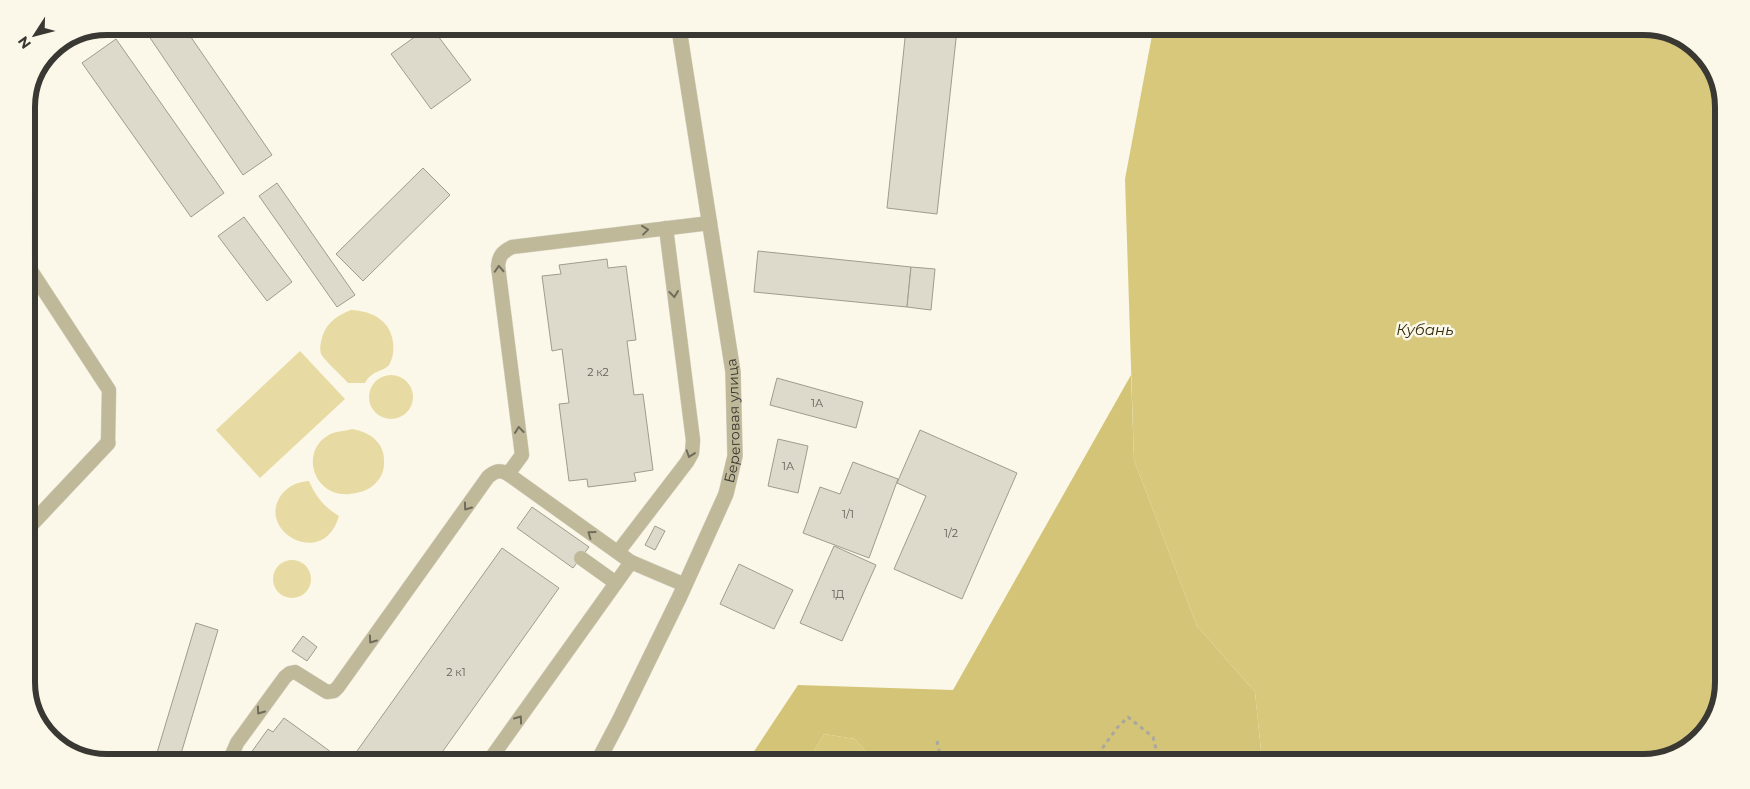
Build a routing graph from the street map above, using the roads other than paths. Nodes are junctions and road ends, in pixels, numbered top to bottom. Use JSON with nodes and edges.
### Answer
{"nodes":[{"id":1,"x":679,"y":35,"type":"edge"},
{"id":2,"x":710,"y":222,"type":"junction"},
{"id":3,"x":666,"y":228,"type":"junction"},
{"id":4,"x":35,"y":278,"type":"edge"},
{"id":5,"x":108,"y":443,"type":"joint"},
{"id":6,"x":508,"y":474,"type":"junction"},
{"id":7,"x":35,"y":520,"type":"edge"},
{"id":8,"x":618,"y":552,"type":"junction"},
{"id":9,"x":581,"y":558,"type":"dead end"},
{"id":10,"x":631,"y":562,"type":"junction"},
{"id":11,"x":616,"y":583,"type":"junction"},
{"id":12,"x":685,"y":585,"type":"junction"},
{"id":13,"x":232,"y":754,"type":"edge"},
{"id":14,"x":494,"y":754,"type":"edge"},
{"id":15,"x":602,"y":754,"type":"edge"}],
"edges":[{"from":1,"to":2,"type":"street","name":"Береговая улица"},
{"from":2,"to":3,"type":"lane"},
{"from":2,"to":12,"type":"street","name":"Береговая улица"},
{"from":6,"to":3,"type":"lane","one_way":true},
{"from":3,"to":8,"type":"lane","one_way":true},
{"from":4,"to":5,"type":"lane"},
{"from":5,"to":7,"type":"street"},
{"from":8,"to":6,"type":"lane","one_way":true},
{"from":6,"to":13,"type":"lane","one_way":true},
{"from":8,"to":10,"type":"lane"},
{"from":9,"to":11,"type":"lane"},
{"from":10,"to":11,"type":"lane"},
{"from":10,"to":12,"type":"lane"},
{"from":14,"to":11,"type":"lane","one_way":true},
{"from":12,"to":15,"type":"street","name":"Береговая улица"}]}
